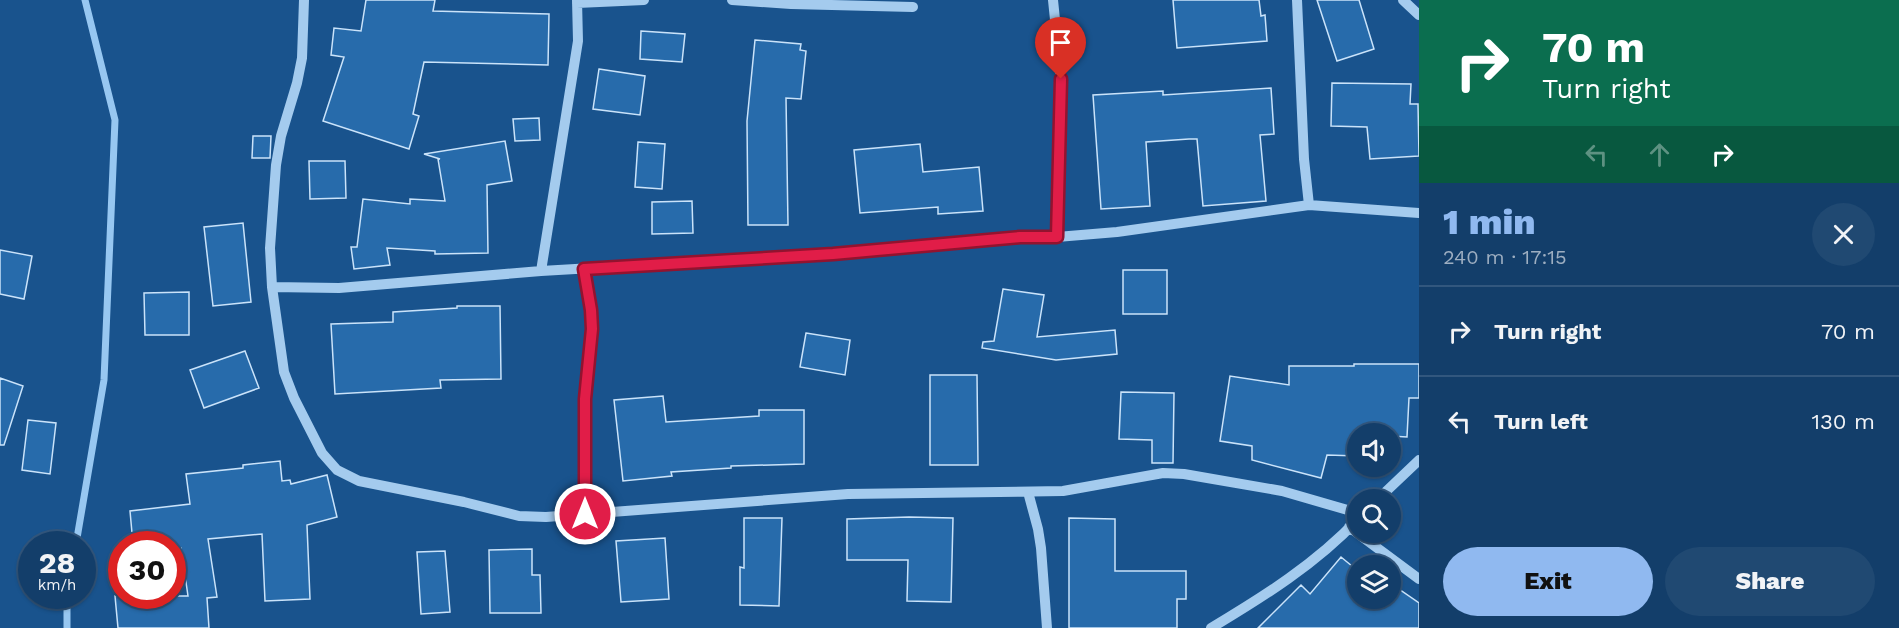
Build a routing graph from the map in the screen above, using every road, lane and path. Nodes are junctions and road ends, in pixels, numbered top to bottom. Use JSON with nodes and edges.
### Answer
{"nodes":[{"id":1,"x":304,"y":0,"type":"edge"},
{"id":2,"x":644,"y":0,"type":"edge"},
{"id":3,"x":732,"y":0,"type":"edge"},
{"id":4,"x":1053,"y":0,"type":"edge"},
{"id":5,"x":1297,"y":0,"type":"edge"},
{"id":6,"x":1403,"y":0,"type":"edge"},
{"id":7,"x":577,"y":2,"type":"edge"},
{"id":8,"x":913,"y":7,"type":"dead end"},
{"id":9,"x":1419,"y":15,"type":"edge"},
{"id":10,"x":1308,"y":206,"type":"junction"},
{"id":11,"x":1419,"y":213,"type":"edge"},
{"id":12,"x":1057,"y":237,"type":"junction"},
{"id":13,"x":584,"y":269,"type":"junction"},
{"id":14,"x":541,"y":271,"type":"junction"},
{"id":15,"x":272,"y":287,"type":"junction"},
{"id":16,"x":1419,"y":460,"type":"edge"},
{"id":17,"x":1389,"y":489,"type":"edge"},
{"id":18,"x":1028,"y":492,"type":"junction"},
{"id":19,"x":1347,"y":510,"type":"edge"},
{"id":20,"x":585,"y":514,"type":"junction"},
{"id":21,"x":1347,"y":530,"type":"edge"},
{"id":22,"x":1370,"y":543,"type":"edge"},
{"id":23,"x":1419,"y":579,"type":"edge"},
{"id":24,"x":1230,"y":616,"type":"junction"},
{"id":25,"x":1047,"y":628,"type":"edge"},
{"id":26,"x":1211,"y":628,"type":"edge"},
{"id":27,"x":1233,"y":628,"type":"edge"}],
"edges":[{"from":1,"to":15,"type":"street"},
{"from":2,"to":7,"type":"street"},
{"from":3,"to":8,"type":"street"},
{"from":4,"to":12,"type":"street"},
{"from":5,"to":10,"type":"street"},
{"from":6,"to":9,"type":"street"},
{"from":7,"to":14,"type":"street"},
{"from":10,"to":11,"type":"street"},
{"from":10,"to":12,"type":"street"},
{"from":12,"to":13,"type":"street"},
{"from":13,"to":14,"type":"street"},
{"from":13,"to":20,"type":"street"},
{"from":14,"to":15,"type":"street"},
{"from":15,"to":20,"type":"street"},
{"from":16,"to":17,"type":"street"},
{"from":18,"to":19,"type":"street"},
{"from":18,"to":20,"type":"street"},
{"from":18,"to":25,"type":"street"},
{"from":21,"to":24,"type":"street"},
{"from":22,"to":23,"type":"street"},
{"from":24,"to":26,"type":"street"},
{"from":24,"to":27,"type":"street"}]}
